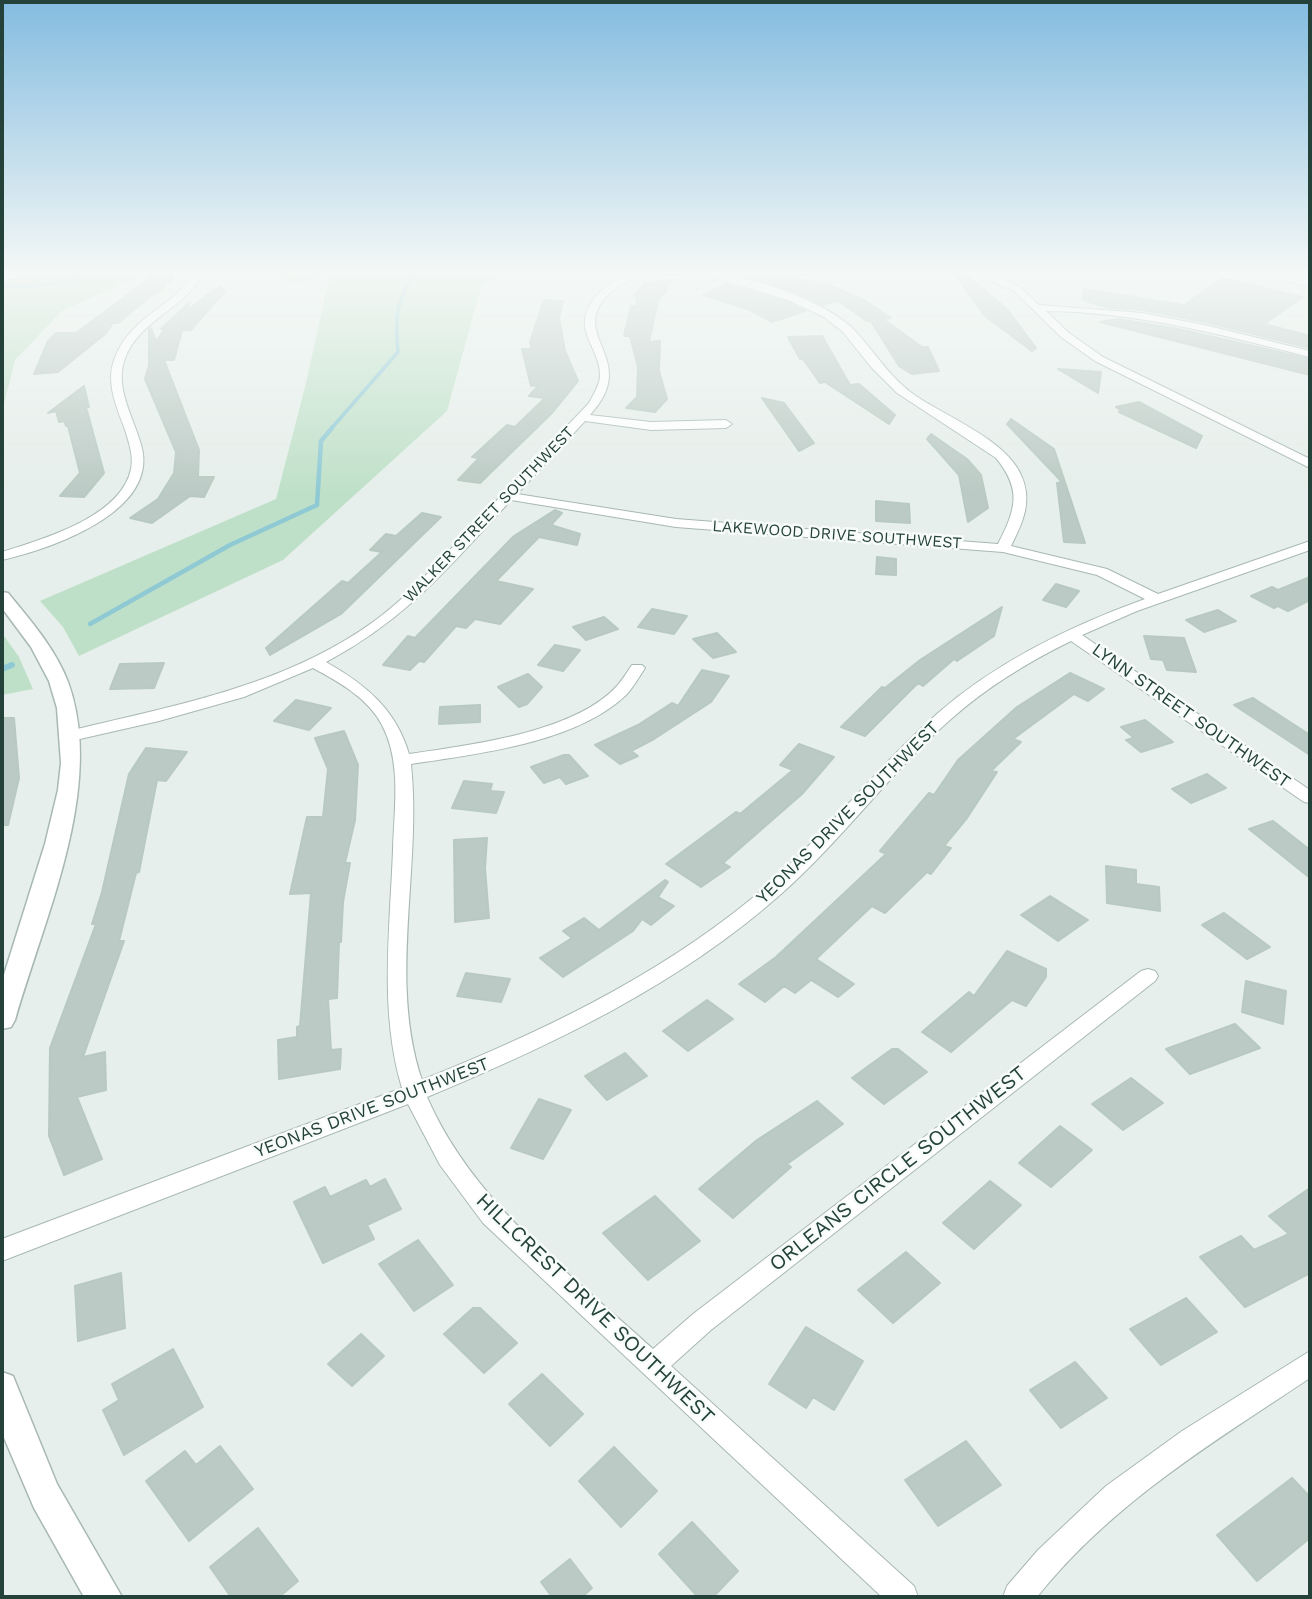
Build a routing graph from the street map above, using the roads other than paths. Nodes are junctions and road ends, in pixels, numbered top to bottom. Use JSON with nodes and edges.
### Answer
{"nodes":[{"id":1,"x":128,"y":345,"type":"edge"},
{"id":2,"x":596,"y":345,"type":"edge"},
{"id":3,"x":860,"y":345,"type":"edge"},
{"id":4,"x":1079,"y":345,"type":"edge"},
{"id":5,"x":1271,"y":345,"type":"edge"},
{"id":6,"x":1310,"y":354,"type":"edge"},
{"id":7,"x":582,"y":417,"type":"junction"},
{"id":8,"x":726,"y":424,"type":"dead end"},
{"id":9,"x":1310,"y":464,"type":"edge"},
{"id":10,"x":508,"y":496,"type":"junction"},
{"id":11,"x":1310,"y":545,"type":"edge"},
{"id":12,"x":1003,"y":548,"type":"junction"},
{"id":13,"x":2,"y":556,"type":"edge"},
{"id":14,"x":2,"y":597,"type":"edge"},
{"id":15,"x":1159,"y":600,"type":"junction"},
{"id":16,"x":1072,"y":634,"type":"junction"},
{"id":17,"x":314,"y":662,"type":"junction"},
{"id":18,"x":636,"y":668,"type":"dead end"},
{"id":19,"x":71,"y":736,"type":"junction"},
{"id":20,"x":403,"y":760,"type":"junction"},
{"id":21,"x":1310,"y":798,"type":"edge"},
{"id":22,"x":1148,"y":976,"type":"dead end"},
{"id":23,"x":2,"y":1019,"type":"edge"},
{"id":24,"x":415,"y":1093,"type":"junction"},
{"id":25,"x":2,"y":1250,"type":"edge"},
{"id":26,"x":1310,"y":1363,"type":"edge"},
{"id":27,"x":652,"y":1366,"type":"junction"},
{"id":28,"x":2,"y":1387,"type":"edge"},
{"id":29,"x":104,"y":1597,"type":"edge"},
{"id":30,"x":903,"y":1597,"type":"edge"},
{"id":31,"x":1018,"y":1597,"type":"edge"}],
"edges":[{"from":1,"to":13,"type":"street"},
{"from":2,"to":7,"type":"street","name":"WALKER STREET SOUTHWEST"},
{"from":3,"to":12,"type":"street"},
{"from":4,"to":9,"type":"street"},
{"from":5,"to":6,"type":"street"},
{"from":7,"to":8,"type":"street"},
{"from":7,"to":10,"type":"street","name":"WALKER STREET SOUTHWEST"},
{"from":10,"to":12,"type":"street","name":"LAKEWOOD DRIVE SOUTHWEST"},
{"from":10,"to":17,"type":"street","name":"WALKER STREET SOUTHWEST"},
{"from":11,"to":15,"type":"street","name":"YEONAS DRIVE SOUTHWEST"},
{"from":12,"to":15,"type":"street","name":"LAKEWOOD DRIVE SOUTHWEST"},
{"from":14,"to":19,"type":"street"},
{"from":15,"to":16,"type":"street","name":"YEONAS DRIVE SOUTHWEST"},
{"from":16,"to":21,"type":"street","name":"LYNN STREET SOUTHWEST"},
{"from":16,"to":24,"type":"street","name":"YEONAS DRIVE SOUTHWEST"},
{"from":17,"to":19,"type":"street","name":"WALKER STREET SOUTHWEST"},
{"from":17,"to":20,"type":"street","name":"HILLCREST DRIVE SOUTHWEST"},
{"from":18,"to":20,"type":"street"},
{"from":19,"to":23,"type":"street"},
{"from":20,"to":24,"type":"street","name":"HILLCREST DRIVE SOUTHWEST"},
{"from":22,"to":27,"type":"street","name":"ORLEANS CIRCLE SOUTHWEST"},
{"from":24,"to":25,"type":"street","name":"YEONAS DRIVE SOUTHWEST"},
{"from":24,"to":27,"type":"street","name":"HILLCREST DRIVE SOUTHWEST"},
{"from":26,"to":31,"type":"street"},
{"from":27,"to":30,"type":"street","name":"HILLCREST DRIVE SOUTHWEST"},
{"from":28,"to":29,"type":"street"}]}
